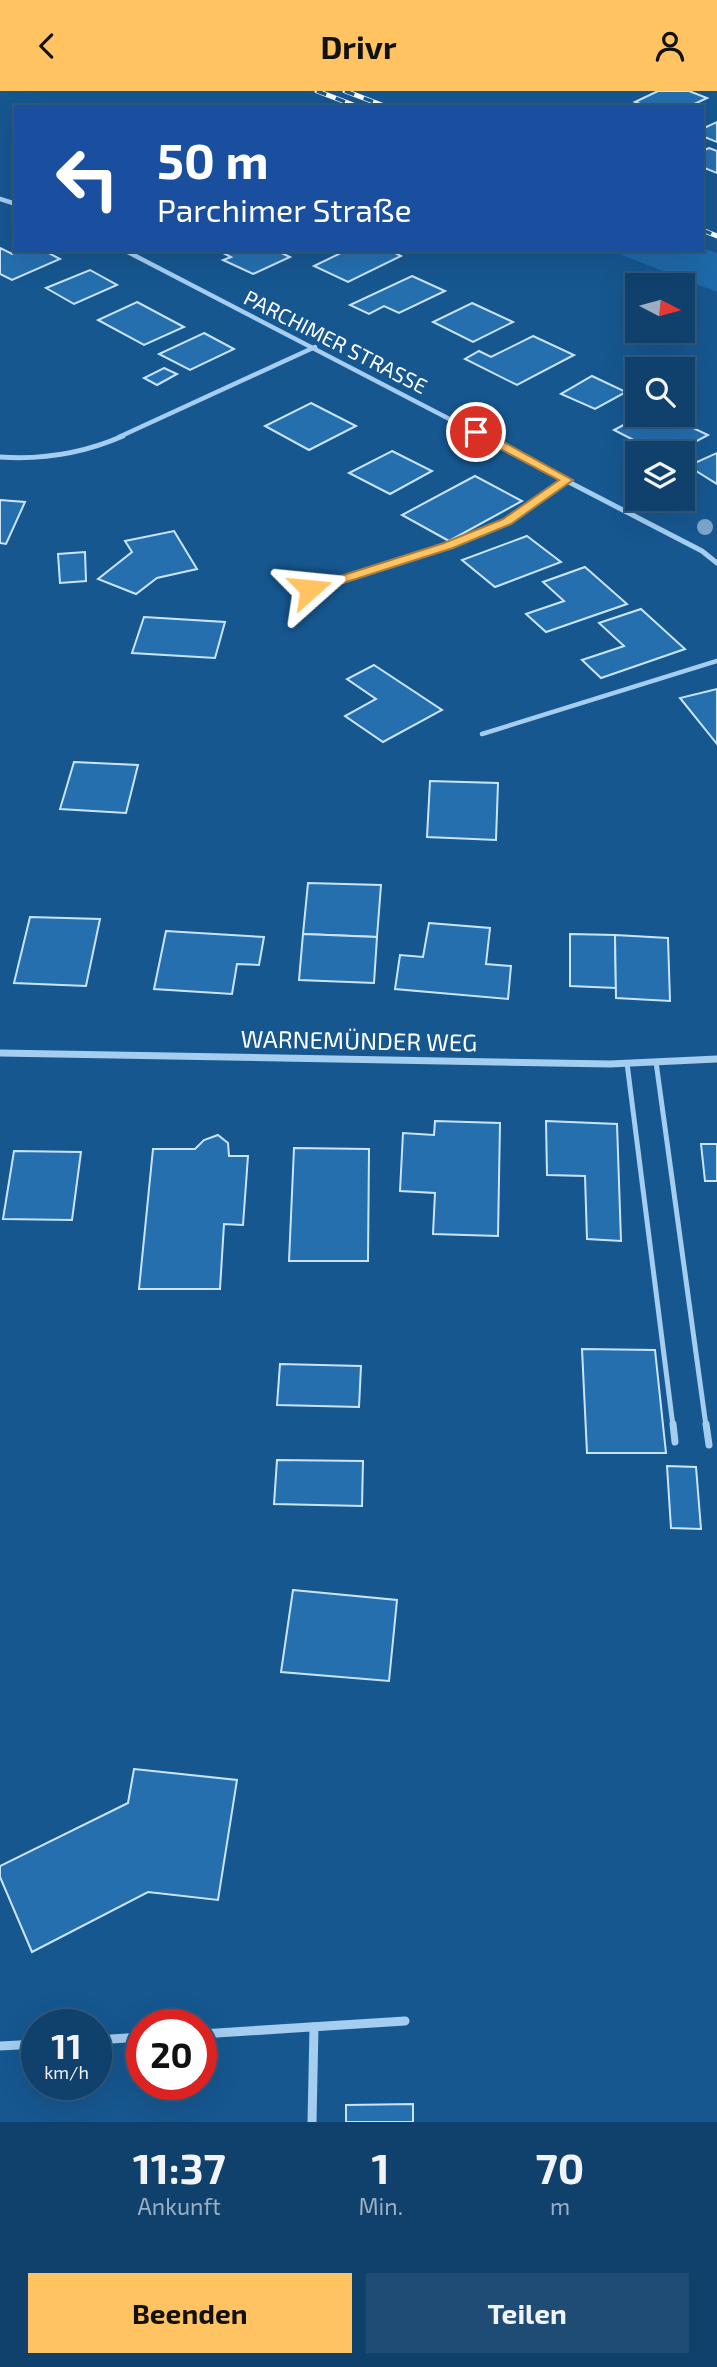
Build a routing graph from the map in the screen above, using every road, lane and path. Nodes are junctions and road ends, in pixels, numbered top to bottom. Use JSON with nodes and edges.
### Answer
{"nodes":[{"id":1,"x":128,"y":252,"type":"edge"},
{"id":2,"x":315,"y":347,"type":"junction"},
{"id":3,"x":0,"y":457,"type":"edge"},
{"id":4,"x":568,"y":480,"type":"junction"},
{"id":5,"x":717,"y":563,"type":"edge"},
{"id":6,"x":310,"y":589,"type":"dead end"},
{"id":7,"x":717,"y":661,"type":"edge"},
{"id":8,"x":482,"y":734,"type":"dead end"},
{"id":9,"x":0,"y":1053,"type":"edge"},
{"id":10,"x":717,"y":1059,"type":"edge"},
{"id":11,"x":656,"y":1062,"type":"junction"},
{"id":12,"x":627,"y":1063,"type":"junction"},
{"id":13,"x":675,"y":1443,"type":"dead end"},
{"id":14,"x":709,"y":1445,"type":"dead end"},
{"id":15,"x":405,"y":2021,"type":"dead end"},
{"id":16,"x":314,"y":2027,"type":"junction"},
{"id":17,"x":217,"y":2033,"type":"edge"},
{"id":18,"x":21,"y":2045,"type":"edge"},
{"id":19,"x":0,"y":2046,"type":"edge"},
{"id":20,"x":312,"y":2122,"type":"edge"}],
"edges":[{"from":1,"to":2,"type":"street","name":"PARCHIMER STRASSE"},
{"from":2,"to":3,"type":"street"},
{"from":2,"to":4,"type":"street","name":"PARCHIMER STRASSE"},
{"from":4,"to":5,"type":"street","name":"PARCHIMER STRASSE"},
{"from":4,"to":6,"type":"lane"},
{"from":7,"to":8,"type":"lane"},
{"from":9,"to":12,"type":"street","name":"WARNEMÜNDER WEG"},
{"from":10,"to":11,"type":"street","name":"WARNEMÜNDER WEG"},
{"from":11,"to":12,"type":"street","name":"WARNEMÜNDER WEG"},
{"from":11,"to":14,"type":"lane"},
{"from":12,"to":13,"type":"lane"},
{"from":15,"to":16,"type":"street"},
{"from":16,"to":17,"type":"street"},
{"from":16,"to":20,"type":"street"},
{"from":18,"to":19,"type":"street"}]}
